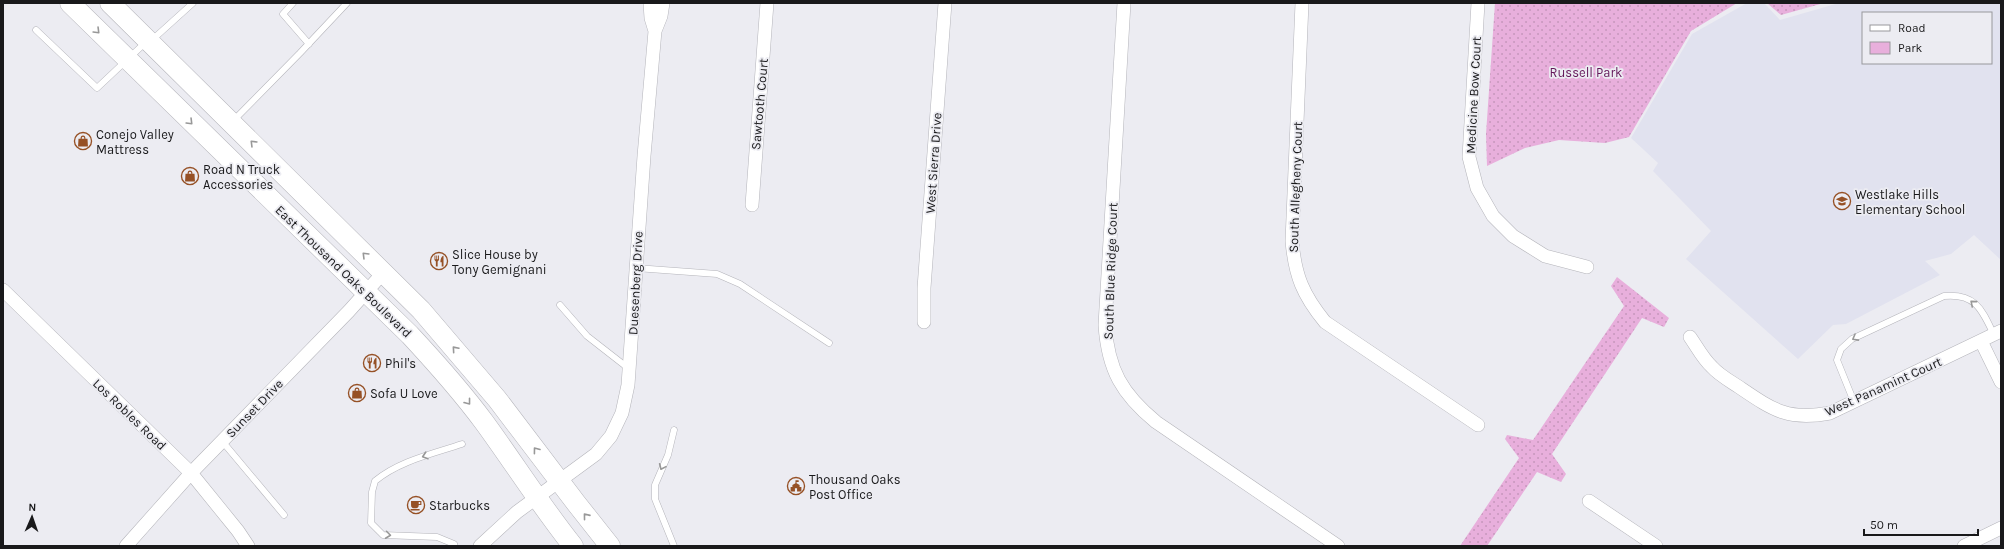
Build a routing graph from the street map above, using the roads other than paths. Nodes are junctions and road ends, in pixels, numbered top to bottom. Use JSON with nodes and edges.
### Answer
{"nodes":[{"id":1,"x":70,"y":3,"type":"edge"},
{"id":2,"x":110,"y":3,"type":"edge"},
{"id":3,"x":193,"y":3,"type":"edge"},
{"id":4,"x":293,"y":3,"type":"edge"},
{"id":5,"x":347,"y":3,"type":"edge"},
{"id":6,"x":650,"y":3,"type":"edge"},
{"id":7,"x":663,"y":3,"type":"edge"},
{"id":8,"x":767,"y":3,"type":"edge"},
{"id":9,"x":945,"y":3,"type":"edge"},
{"id":10,"x":1124,"y":3,"type":"edge"},
{"id":11,"x":1302,"y":3,"type":"edge"},
{"id":12,"x":1478,"y":3,"type":"edge"},
{"id":13,"x":36,"y":30,"type":"dead end"},
{"id":14,"x":655,"y":31,"type":"junction"},
{"id":15,"x":149,"y":40,"type":"junction"},
{"id":16,"x":309,"y":44,"type":"junction"},
{"id":17,"x":127,"y":59,"type":"junction"},
{"id":18,"x":232,"y":122,"type":"junction"},
{"id":19,"x":752,"y":205,"type":"dead end"},
{"id":20,"x":1587,"y":267,"type":"dead end"},
{"id":21,"x":636,"y":268,"type":"junction"},
{"id":22,"x":383,"y":273,"type":"junction"},
{"id":23,"x":3,"y":290,"type":"edge"},
{"id":24,"x":366,"y":293,"type":"junction"},
{"id":25,"x":560,"y":305,"type":"dead end"},
{"id":26,"x":924,"y":322,"type":"dead end"},
{"id":27,"x":1998,"y":333,"type":"edge"},
{"id":28,"x":1690,"y":337,"type":"dead end"},
{"id":29,"x":1981,"y":341,"type":"junction"},
{"id":30,"x":830,"y":343,"type":"dead end"},
{"id":31,"x":629,"y":369,"type":"junction"},
{"id":32,"x":2001,"y":382,"type":"edge"},
{"id":33,"x":1854,"y":402,"type":"junction"},
{"id":34,"x":1478,"y":425,"type":"dead end"},
{"id":35,"x":674,"y":430,"type":"dead end"},
{"id":36,"x":222,"y":441,"type":"junction"},
{"id":37,"x":462,"y":444,"type":"dead end"},
{"id":38,"x":191,"y":473,"type":"junction"},
{"id":39,"x":559,"y":481,"type":"junction"},
{"id":40,"x":537,"y":498,"type":"junction"},
{"id":41,"x":1589,"y":501,"type":"dead end"},
{"id":42,"x":284,"y":515,"type":"dead end"},
{"id":43,"x":2001,"y":528,"type":"edge"},
{"id":44,"x":454,"y":544,"type":"dead end"},
{"id":45,"x":126,"y":546,"type":"edge"},
{"id":46,"x":248,"y":546,"type":"edge"},
{"id":47,"x":480,"y":546,"type":"edge"},
{"id":48,"x":573,"y":546,"type":"edge"},
{"id":49,"x":610,"y":546,"type":"edge"},
{"id":50,"x":674,"y":546,"type":"edge"},
{"id":51,"x":1338,"y":546,"type":"edge"},
{"id":52,"x":1656,"y":546,"type":"edge"},
{"id":53,"x":1964,"y":546,"type":"edge"}],
"edges":[{"from":1,"to":17,"type":"main road","name":"East Thousand Oaks Boulevard","one_way":true},
{"from":2,"to":15,"type":"main road","name":"East Thousand Oaks Boulevard"},
{"from":3,"to":15,"type":"lane"},
{"from":4,"to":16,"type":"lane"},
{"from":5,"to":16,"type":"lane"},
{"from":6,"to":14,"type":"street","name":"Duesenberg Drive"},
{"from":7,"to":14,"type":"street","name":"Duesenberg Drive"},
{"from":8,"to":19,"type":"street","name":"Sawtooth Court"},
{"from":9,"to":26,"type":"street","name":"West Sierra Drive"},
{"from":10,"to":51,"type":"street","name":"South Blue Ridge Court"},
{"from":11,"to":34,"type":"street","name":"South Allegheny Court"},
{"from":12,"to":20,"type":"street","name":"Medicine Bow Court"},
{"from":13,"to":17,"type":"lane"},
{"from":14,"to":21,"type":"street","name":"Duesenberg Drive"},
{"from":15,"to":17,"type":"lane"},
{"from":15,"to":18,"type":"main road","name":"East Thousand Oaks Boulevard"},
{"from":16,"to":18,"type":"lane"},
{"from":17,"to":24,"type":"main road","name":"East Thousand Oaks Boulevard","one_way":true},
{"from":22,"to":18,"type":"main road","name":"East Thousand Oaks Boulevard","one_way":true},
{"from":21,"to":30,"type":"lane"},
{"from":21,"to":31,"type":"street","name":"Duesenberg Drive"},
{"from":22,"to":24,"type":"street","name":"Sunset Drive"},
{"from":39,"to":22,"type":"main road","name":"East Thousand Oaks Boulevard","one_way":true},
{"from":23,"to":38,"type":"street","name":"Los Robles Road"},
{"from":24,"to":36,"type":"street","name":"Sunset Drive"},
{"from":24,"to":40,"type":"main road","name":"East Thousand Oaks Boulevard","one_way":true},
{"from":25,"to":31,"type":"lane"},
{"from":27,"to":29,"type":"street","name":"West Panamint Court"},
{"from":27,"to":33,"type":"lane","one_way":true},
{"from":28,"to":33,"type":"street","name":"West Panamint Court"},
{"from":29,"to":32,"type":"street"},
{"from":29,"to":33,"type":"street","name":"West Panamint Court"},
{"from":31,"to":39,"type":"street","name":"Duesenberg Drive"},
{"from":35,"to":50,"type":"lane","one_way":true},
{"from":36,"to":38,"type":"street","name":"Sunset Drive"},
{"from":36,"to":42,"type":"lane"},
{"from":37,"to":44,"type":"lane","one_way":true},
{"from":38,"to":45,"type":"street","name":"Sunset Drive"},
{"from":38,"to":46,"type":"street","name":"Los Robles Road"},
{"from":39,"to":40,"type":"street","name":"Duesenberg Drive"},
{"from":49,"to":39,"type":"main road","name":"East Thousand Oaks Boulevard","one_way":true},
{"from":40,"to":47,"type":"street","name":"Duesenberg Drive"},
{"from":40,"to":48,"type":"main road","name":"East Thousand Oaks Boulevard"},
{"from":41,"to":52,"type":"street"},
{"from":43,"to":53,"type":"street"}]}
